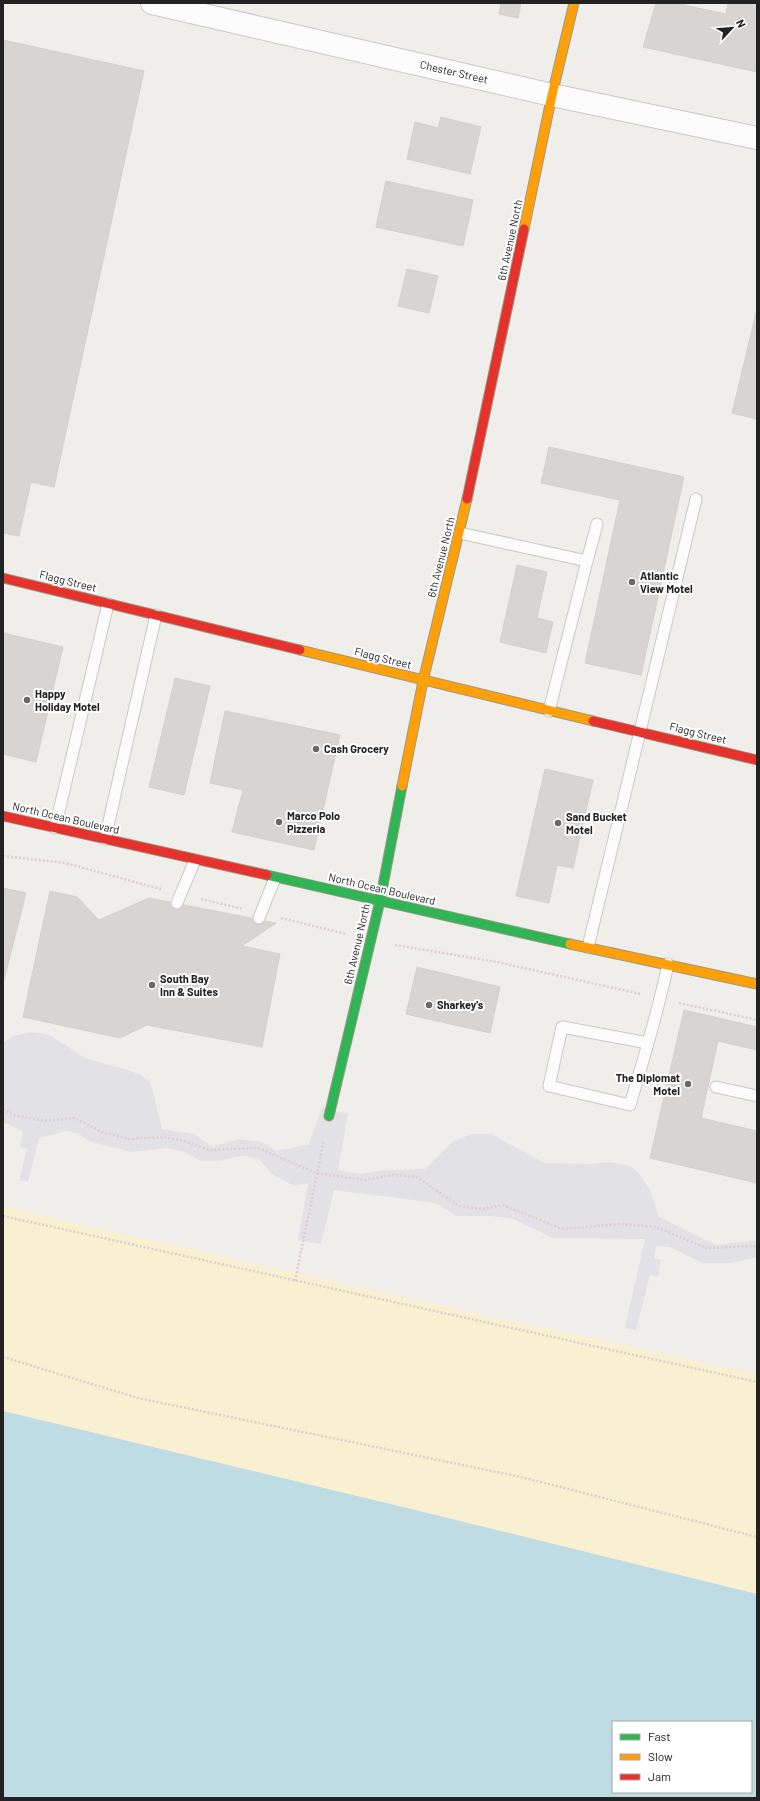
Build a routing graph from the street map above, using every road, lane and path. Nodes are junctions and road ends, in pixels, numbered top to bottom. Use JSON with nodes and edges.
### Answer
{"nodes":[{"id":1,"x":152,"y":3,"type":"edge"},
{"id":2,"x":574,"y":3,"type":"edge"},
{"id":3,"x":552,"y":95,"type":"junction"},
{"id":4,"x":757,"y":138,"type":"edge"},
{"id":5,"x":696,"y":499,"type":"dead end"},
{"id":6,"x":597,"y":524,"type":"dead end"},
{"id":7,"x":460,"y":533,"type":"junction"},
{"id":8,"x":587,"y":561,"type":"junction"},
{"id":9,"x":3,"y":578,"type":"edge"},
{"id":10,"x":108,"y":604,"type":"junction"},
{"id":11,"x":156,"y":616,"type":"junction"},
{"id":12,"x":423,"y":680,"type":"junction"},
{"id":13,"x":549,"y":711,"type":"junction"},
{"id":14,"x":640,"y":731,"type":"junction"},
{"id":15,"x":757,"y":760,"type":"edge"},
{"id":16,"x":4,"y":819,"type":"edge"},
{"id":17,"x":56,"y":828,"type":"junction"},
{"id":18,"x":105,"y":839,"type":"junction"},
{"id":19,"x":195,"y":860,"type":"junction"},
{"id":20,"x":276,"y":878,"type":"junction"},
{"id":21,"x":380,"y":900,"type":"junction"},
{"id":22,"x":177,"y":903,"type":"dead end"},
{"id":23,"x":259,"y":918,"type":"dead end"},
{"id":24,"x":588,"y":947,"type":"junction"},
{"id":25,"x":668,"y":964,"type":"junction"},
{"id":26,"x":757,"y":984,"type":"edge"},
{"id":27,"x":648,"y":1043,"type":"junction"},
{"id":28,"x":716,"y":1087,"type":"dead end"},
{"id":29,"x":757,"y":1096,"type":"edge"},
{"id":30,"x":3,"y":1109,"type":"edge"},
{"id":31,"x":329,"y":1116,"type":"joint"},
{"id":32,"x":316,"y":1173,"type":"junction"},
{"id":33,"x":3,"y":1216,"type":"edge"},
{"id":34,"x":757,"y":1246,"type":"edge"},
{"id":35,"x":296,"y":1280,"type":"junction"},
{"id":36,"x":3,"y":1357,"type":"edge"},
{"id":37,"x":757,"y":1382,"type":"edge"},
{"id":38,"x":757,"y":1537,"type":"edge"}],
"edges":[{"from":1,"to":3,"type":"street","name":"Chester Street"},
{"from":2,"to":3,"type":"street","name":"6th Avenue North"},
{"from":3,"to":4,"type":"street","name":"Chester Street"},
{"from":3,"to":7,"type":"street","name":"6th Avenue North"},
{"from":5,"to":14,"type":"lane"},
{"from":6,"to":8,"type":"lane"},
{"from":7,"to":8,"type":"lane"},
{"from":7,"to":12,"type":"street","name":"6th Avenue North"},
{"from":8,"to":13,"type":"lane"},
{"from":9,"to":10,"type":"street","name":"Flagg Street"},
{"from":10,"to":11,"type":"street","name":"Flagg Street"},
{"from":10,"to":17,"type":"lane"},
{"from":11,"to":12,"type":"street","name":"Flagg Street"},
{"from":11,"to":18,"type":"lane"},
{"from":12,"to":13,"type":"street","name":"Flagg Street"},
{"from":12,"to":21,"type":"street","name":"6th Avenue North"},
{"from":13,"to":14,"type":"street","name":"Flagg Street"},
{"from":14,"to":15,"type":"street","name":"Flagg Street"},
{"from":14,"to":24,"type":"lane"},
{"from":16,"to":17,"type":"street","name":"North Ocean Boulevard"},
{"from":17,"to":18,"type":"street","name":"North Ocean Boulevard"},
{"from":18,"to":19,"type":"street","name":"North Ocean Boulevard"},
{"from":19,"to":20,"type":"street","name":"North Ocean Boulevard"},
{"from":19,"to":22,"type":"lane"},
{"from":20,"to":21,"type":"street","name":"North Ocean Boulevard"},
{"from":20,"to":23,"type":"lane"},
{"from":21,"to":24,"type":"street","name":"North Ocean Boulevard"},
{"from":21,"to":31,"type":"street","name":"6th Avenue North"},
{"from":24,"to":25,"type":"street","name":"North Ocean Boulevard"},
{"from":25,"to":26,"type":"street","name":"North Ocean Boulevard"},
{"from":25,"to":27,"type":"lane"},
{"from":27,"to":27,"type":"lane"},
{"from":28,"to":29,"type":"lane"},
{"from":30,"to":32,"type":"path"},
{"from":31,"to":32,"type":"path"},
{"from":32,"to":34,"type":"path"},
{"from":32,"to":35,"type":"path"},
{"from":33,"to":35,"type":"path"},
{"from":35,"to":37,"type":"path"},
{"from":36,"to":38,"type":"path"}]}
